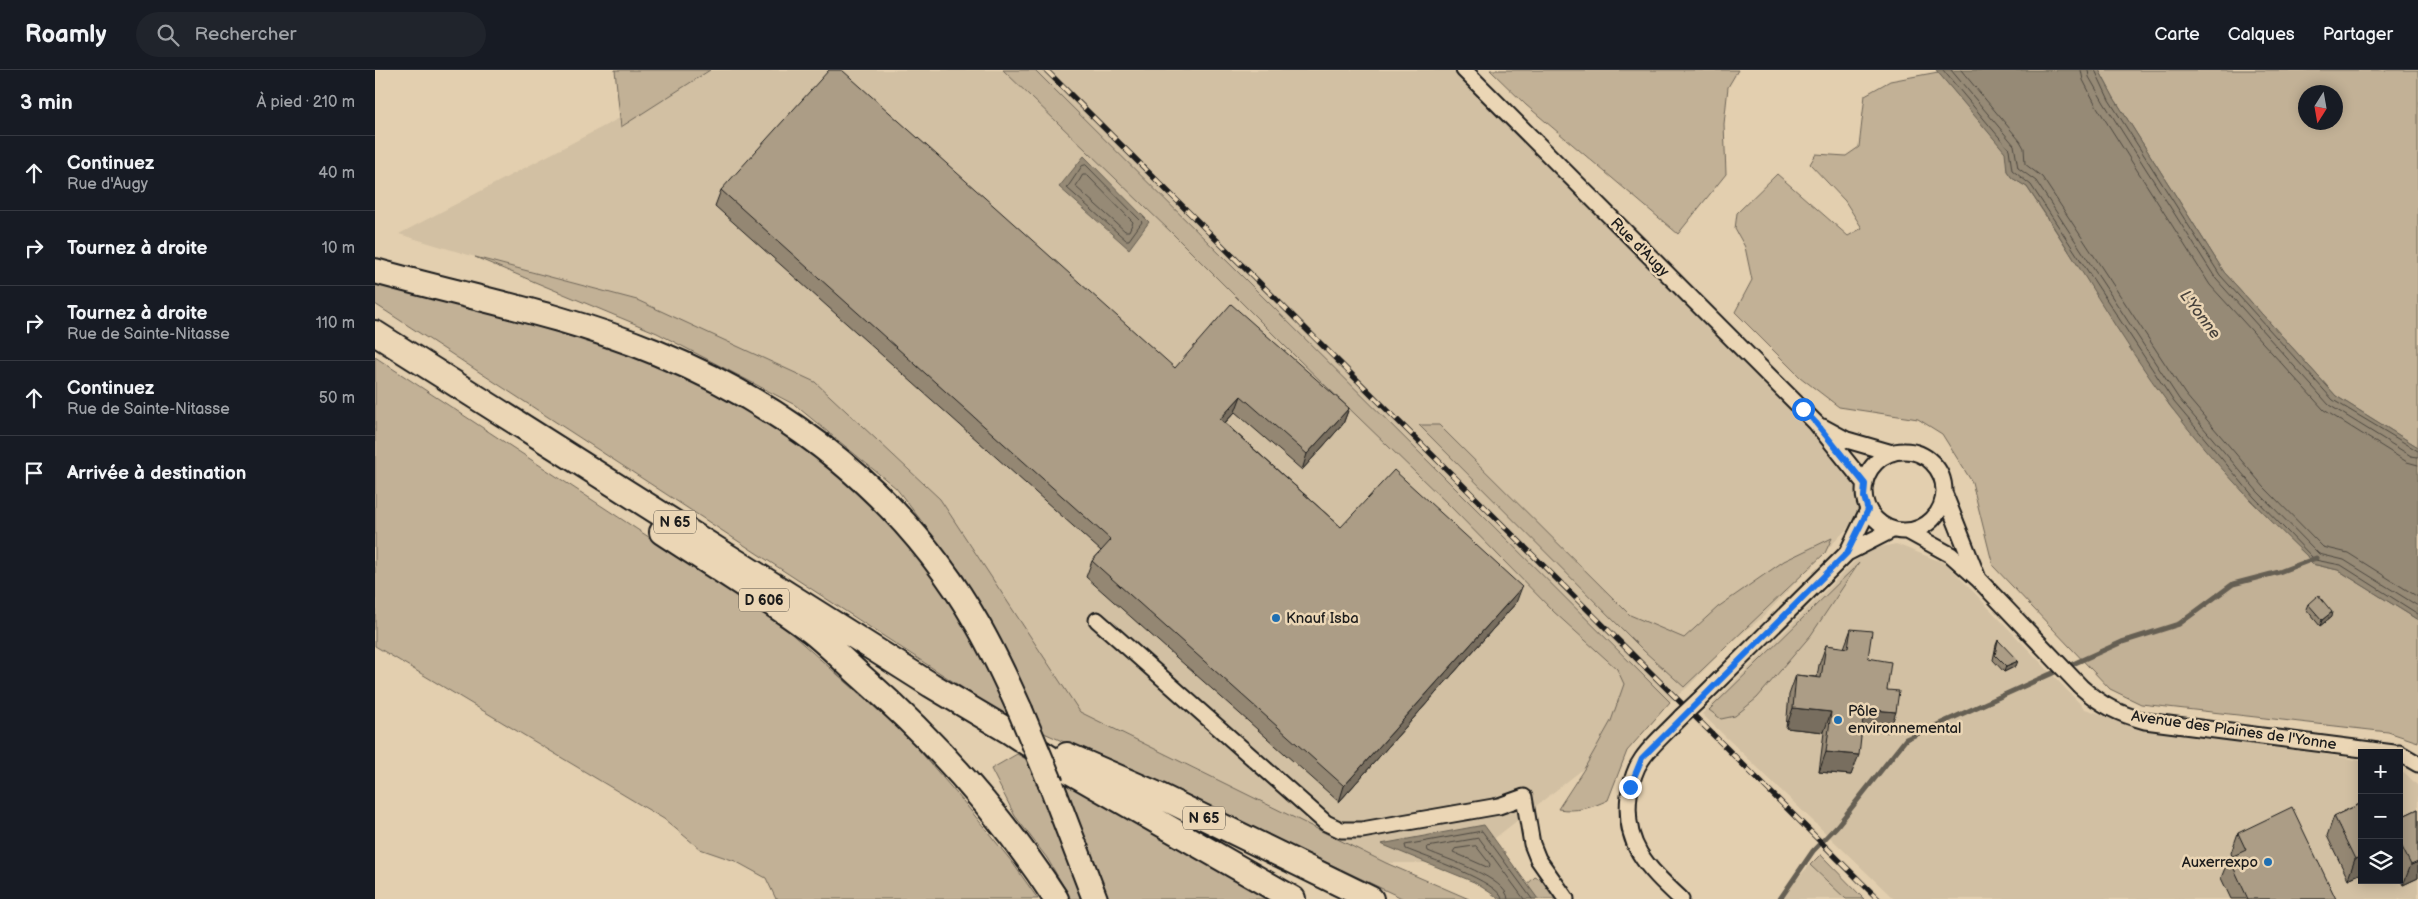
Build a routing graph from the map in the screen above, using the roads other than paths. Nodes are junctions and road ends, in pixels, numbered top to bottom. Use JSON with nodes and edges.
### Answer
{"nodes":[{"id":1,"x":1464,"y":70,"type":"edge"},
{"id":2,"x":375,"y":271,"type":"edge"},
{"id":3,"x":375,"y":333,"type":"edge"},
{"id":4,"x":418,"y":361,"type":"junction"},
{"id":5,"x":1816,"y":423,"type":"junction"},
{"id":6,"x":1892,"y":453,"type":"junction"},
{"id":7,"x":1865,"y":484,"type":"junction"},
{"id":8,"x":1945,"y":495,"type":"junction"},
{"id":9,"x":1868,"y":510,"type":"junction"},
{"id":10,"x":1892,"y":530,"type":"junction"},
{"id":11,"x":1909,"y":532,"type":"junction"},
{"id":12,"x":1847,"y":553,"type":"junction"},
{"id":13,"x":1979,"y":580,"type":"junction"},
{"id":14,"x":1097,"y":620,"type":"dead end"},
{"id":15,"x":1010,"y":732,"type":"junction"},
{"id":16,"x":2363,"y":749,"type":"edge"},
{"id":17,"x":2403,"y":756,"type":"edge"},
{"id":18,"x":2418,"y":764,"type":"edge"},
{"id":19,"x":1056,"y":899,"type":"edge"},
{"id":20,"x":1095,"y":899,"type":"edge"},
{"id":21,"x":1293,"y":899,"type":"edge"},
{"id":22,"x":1371,"y":899,"type":"edge"},
{"id":23,"x":1567,"y":899,"type":"edge"},
{"id":24,"x":1681,"y":899,"type":"edge"}],
"edges":[{"from":1,"to":5,"type":"street","name":"Rue d'Augy"},
{"from":2,"to":20,"type":"main road","bridge":true},
{"from":3,"to":4,"type":"main road","number":"D 606"},
{"from":4,"to":15,"type":"main road","number":"N 65"},
{"from":4,"to":19,"type":"main road","number":"D 606"},
{"from":5,"to":6,"type":"street","name":"Rue d'Augy"},
{"from":5,"to":7,"type":"street","name":"Rue d'Augy"},
{"from":6,"to":7,"type":"street"},
{"from":6,"to":8,"type":"street"},
{"from":7,"to":9,"type":"street"},
{"from":8,"to":11,"type":"street"},
{"from":8,"to":13,"type":"street","name":"Avenue des Plaines de l'Yonne"},
{"from":9,"to":10,"type":"street"},
{"from":9,"to":12,"type":"street"},
{"from":10,"to":11,"type":"street"},
{"from":10,"to":12,"type":"street"},
{"from":11,"to":13,"type":"street","name":"Avenue des Plaines de l'Yonne"},
{"from":12,"to":24,"type":"street","bridge":true},
{"from":13,"to":16,"type":"street","name":"Avenue des Plaines de l'Yonne"},
{"from":14,"to":23,"type":"street"},
{"from":15,"to":21,"type":"main road","number":"N 65"},
{"from":15,"to":22,"type":"main road","number":"N 65"},
{"from":17,"to":18,"type":"street"}]}
